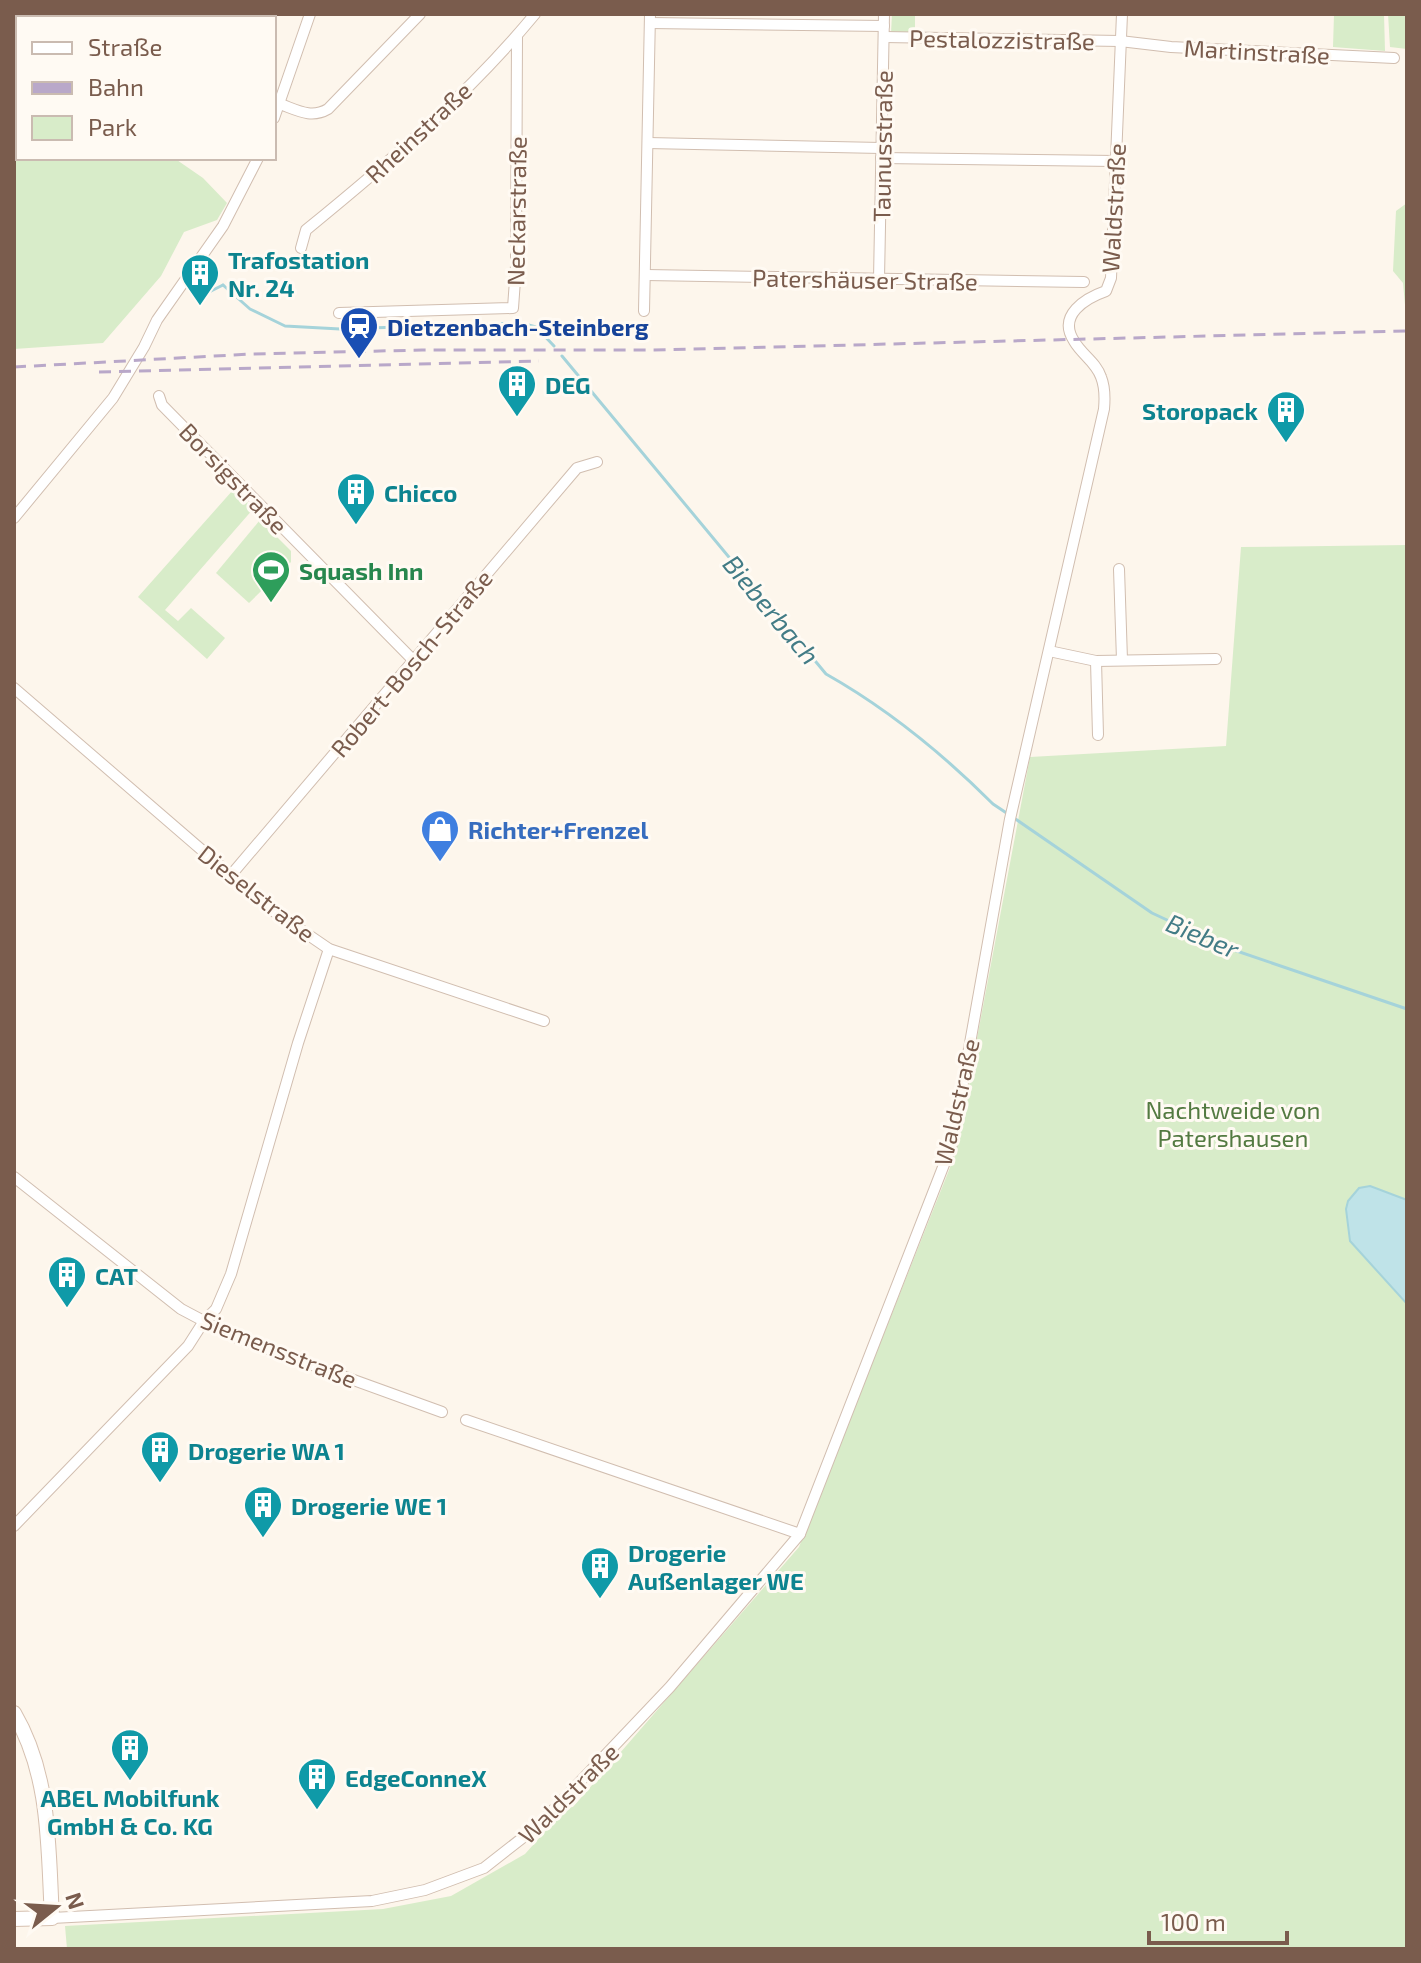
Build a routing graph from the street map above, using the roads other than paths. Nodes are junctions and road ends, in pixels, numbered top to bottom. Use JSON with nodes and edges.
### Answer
{"nodes":[{"id":1,"x":103,"y":14,"type":"edge"},
{"id":2,"x":310,"y":14,"type":"edge"},
{"id":3,"x":420,"y":14,"type":"edge"},
{"id":4,"x":535,"y":14,"type":"edge"},
{"id":5,"x":1122,"y":14,"type":"edge"},
{"id":6,"x":78,"y":16,"type":"edge"},
{"id":7,"x":650,"y":19,"type":"edge"},
{"id":8,"x":884,"y":26,"type":"edge"},
{"id":9,"x":517,"y":36,"type":"junction"},
{"id":10,"x":1120,"y":41,"type":"junction"},
{"id":11,"x":1394,"y":58,"type":"dead end"},
{"id":12,"x":280,"y":104,"type":"junction"},
{"id":13,"x":276,"y":113,"type":"edge"},
{"id":14,"x":648,"y":143,"type":"junction"},
{"id":15,"x":881,"y":153,"type":"junction"},
{"id":16,"x":257,"y":160,"type":"edge"},
{"id":17,"x":1115,"y":161,"type":"junction"},
{"id":18,"x":301,"y":248,"type":"dead end"},
{"id":19,"x":646,"y":275,"type":"junction"},
{"id":20,"x":879,"y":279,"type":"junction"},
{"id":21,"x":1084,"y":282,"type":"dead end"},
{"id":22,"x":644,"y":311,"type":"dead end"},
{"id":23,"x":339,"y":313,"type":"dead end"},
{"id":24,"x":159,"y":396,"type":"dead end"},
{"id":25,"x":597,"y":462,"type":"dead end"},
{"id":26,"x":14,"y":518,"type":"edge"},
{"id":27,"x":1119,"y":569,"type":"dead end"},
{"id":28,"x":1049,"y":651,"type":"junction"},
{"id":29,"x":1216,"y":659,"type":"dead end"},
{"id":30,"x":413,"y":660,"type":"junction"},
{"id":31,"x":1122,"y":660,"type":"junction"},
{"id":32,"x":1096,"y":661,"type":"junction"},
{"id":33,"x":14,"y":688,"type":"edge"},
{"id":34,"x":1098,"y":735,"type":"dead end"},
{"id":35,"x":231,"y":875,"type":"junction"},
{"id":36,"x":329,"y":949,"type":"junction"},
{"id":37,"x":544,"y":1021,"type":"dead end"},
{"id":38,"x":14,"y":1177,"type":"edge"},
{"id":39,"x":204,"y":1321,"type":"junction"},
{"id":40,"x":442,"y":1412,"type":"dead end"},
{"id":41,"x":466,"y":1420,"type":"dead end"},
{"id":42,"x":14,"y":1526,"type":"edge"},
{"id":43,"x":800,"y":1534,"type":"junction"},
{"id":44,"x":14,"y":1713,"type":"edge"},
{"id":45,"x":52,"y":1918,"type":"junction"},
{"id":46,"x":14,"y":1919,"type":"edge"}],
"edges":[{"from":1,"to":6,"type":"street"},
{"from":2,"to":12,"type":"street"},
{"from":3,"to":12,"type":"street"},
{"from":4,"to":9,"type":"street","name":"Rheinstraße"},
{"from":5,"to":10,"type":"street","name":"Waldstraße"},
{"from":7,"to":8,"type":"street","name":"Pestalozzistraße"},
{"from":7,"to":14,"type":"street"},
{"from":8,"to":10,"type":"street","name":"Pestalozzistraße"},
{"from":8,"to":15,"type":"street","name":"Taunusstraße"},
{"from":9,"to":18,"type":"street","name":"Rheinstraße"},
{"from":9,"to":23,"type":"street","name":"Neckarstraße"},
{"from":10,"to":11,"type":"street","name":"Martinstraße"},
{"from":10,"to":17,"type":"street","name":"Waldstraße"},
{"from":12,"to":13,"type":"street"},
{"from":14,"to":15,"type":"street"},
{"from":14,"to":19,"type":"street"},
{"from":15,"to":17,"type":"street"},
{"from":15,"to":20,"type":"street","name":"Taunusstraße"},
{"from":16,"to":26,"type":"street"},
{"from":17,"to":28,"type":"street","name":"Waldstraße"},
{"from":19,"to":20,"type":"street","name":"Patershäuser Straße"},
{"from":19,"to":22,"type":"street"},
{"from":20,"to":21,"type":"street","name":"Patershäuser Straße"},
{"from":24,"to":30,"type":"street","name":"Borsigstraße"},
{"from":25,"to":30,"type":"street","name":"Robert-Bosch-Straße"},
{"from":27,"to":31,"type":"street"},
{"from":28,"to":32,"type":"street"},
{"from":28,"to":43,"type":"street","name":"Waldstraße"},
{"from":29,"to":31,"type":"street"},
{"from":30,"to":35,"type":"street","name":"Robert-Bosch-Straße"},
{"from":31,"to":32,"type":"street"},
{"from":32,"to":34,"type":"street"},
{"from":33,"to":35,"type":"street","name":"Dieselstraße"},
{"from":35,"to":36,"type":"street","name":"Dieselstraße"},
{"from":36,"to":37,"type":"street","name":"Dieselstraße"},
{"from":36,"to":39,"type":"street"},
{"from":38,"to":39,"type":"street","name":"Siemensstraße"},
{"from":39,"to":40,"type":"street","name":"Siemensstraße"},
{"from":39,"to":42,"type":"street"},
{"from":41,"to":43,"type":"street"},
{"from":43,"to":45,"type":"street","name":"Waldstraße"},
{"from":44,"to":45,"type":"street"},
{"from":45,"to":46,"type":"street","name":"Waldstraße"}]}
